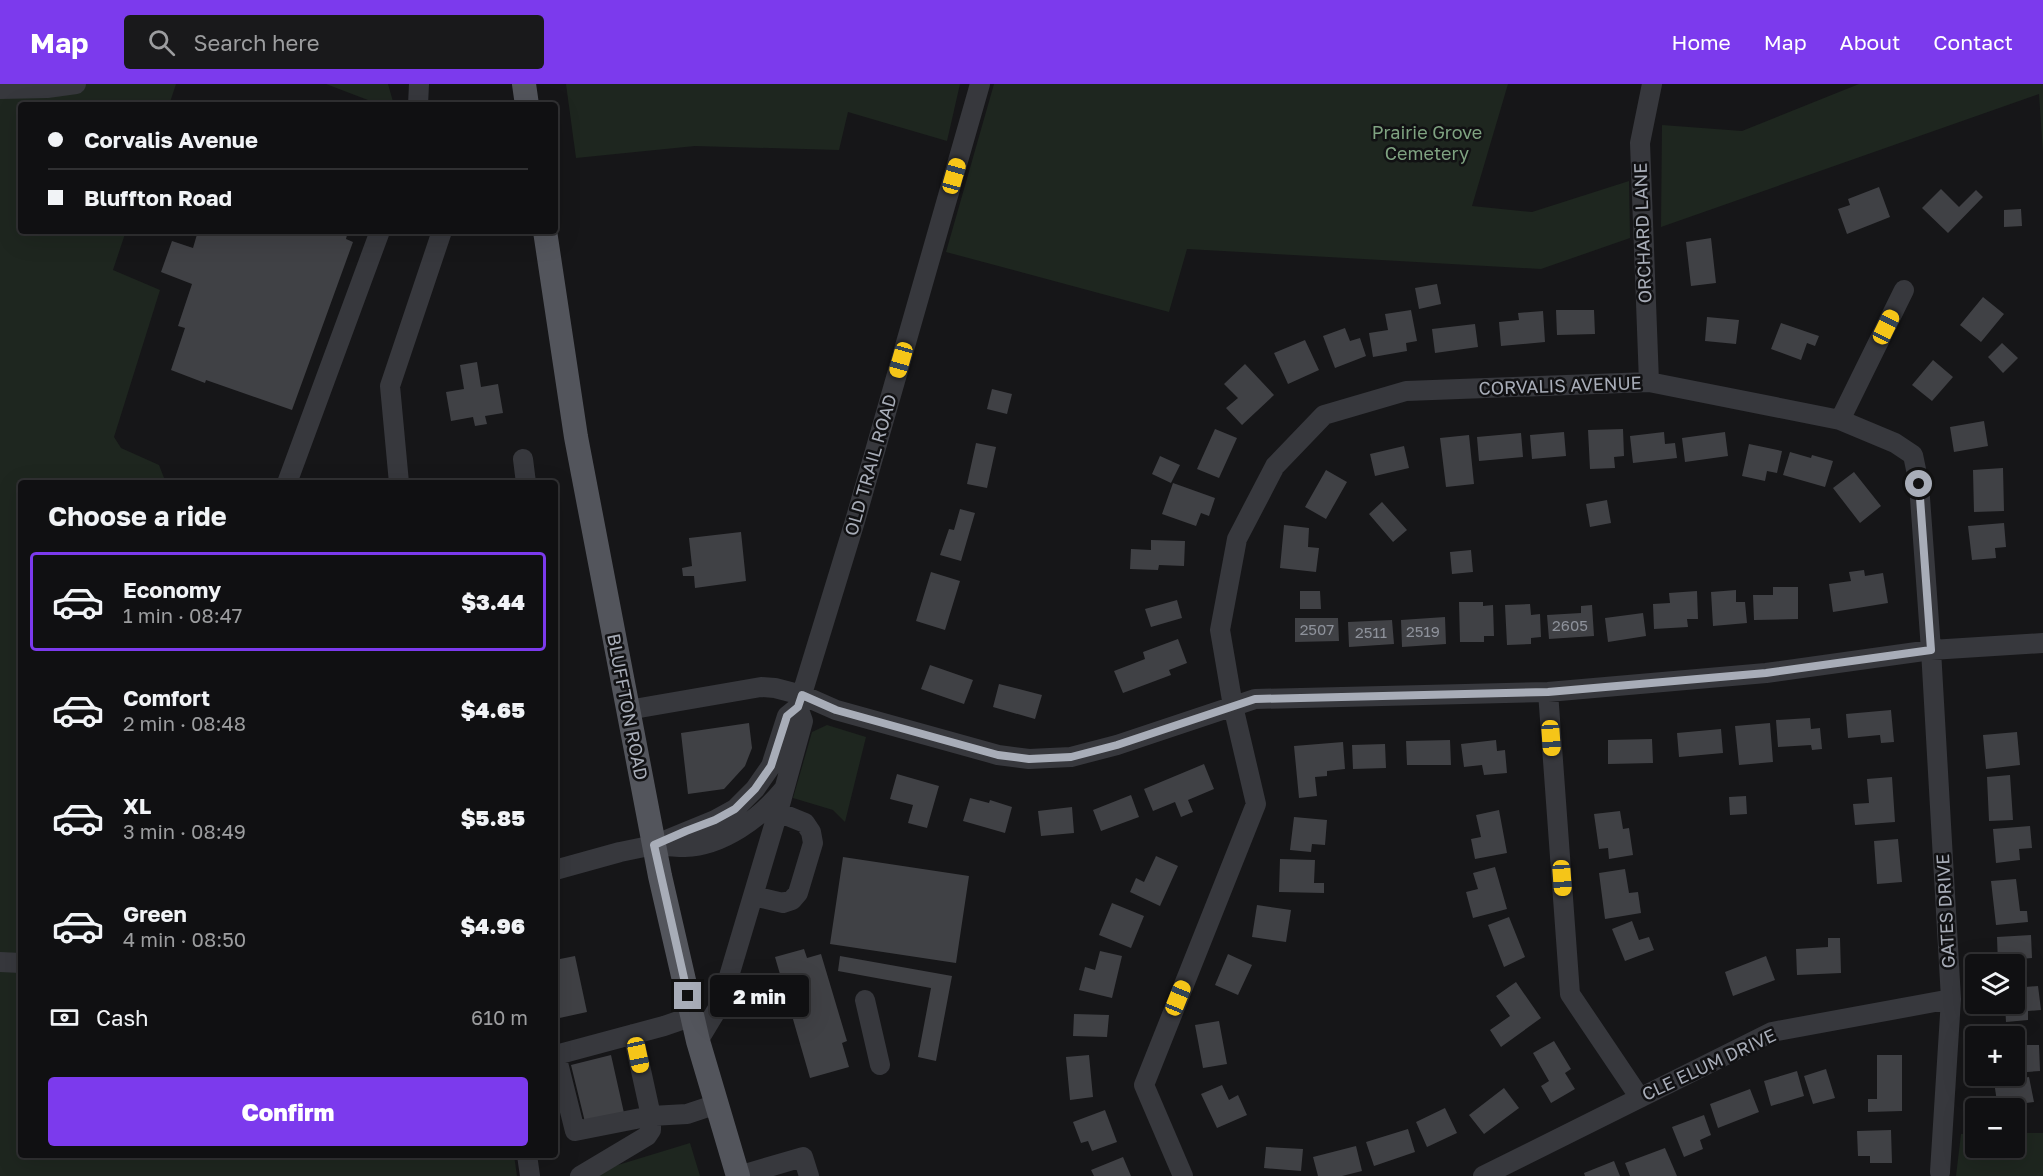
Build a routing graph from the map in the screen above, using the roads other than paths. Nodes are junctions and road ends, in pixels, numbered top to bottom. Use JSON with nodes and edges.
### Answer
{"nodes":[{"id":1,"x":76,"y":84,"type":"edge"},
{"id":2,"x":419,"y":84,"type":"edge"},
{"id":3,"x":524,"y":84,"type":"edge"},
{"id":4,"x":980,"y":84,"type":"edge"},
{"id":5,"x":1652,"y":84,"type":"edge"},
{"id":6,"x":0,"y":89,"type":"edge"},
{"id":7,"x":418,"y":102,"type":"edge"},
{"id":8,"x":527,"y":102,"type":"edge"},
{"id":9,"x":379,"y":234,"type":"edge"},
{"id":10,"x":441,"y":234,"type":"edge"},
{"id":11,"x":545,"y":234,"type":"edge"},
{"id":12,"x":1904,"y":290,"type":"dead end"},
{"id":13,"x":1649,"y":382,"type":"junction"},
{"id":14,"x":1840,"y":420,"type":"junction"},
{"id":15,"x":523,"y":459,"type":"dead end"},
{"id":16,"x":288,"y":480,"type":"edge"},
{"id":17,"x":399,"y":480,"type":"edge"},
{"id":18,"x":525,"y":480,"type":"edge"},
{"id":19,"x":2043,"y":643,"type":"edge"},
{"id":20,"x":1931,"y":650,"type":"junction"},
{"id":21,"x":1548,"y":692,"type":"junction"},
{"id":22,"x":800,"y":701,"type":"junction"},
{"id":23,"x":1233,"y":706,"type":"junction"},
{"id":24,"x":628,"y":710,"type":"junction"},
{"id":25,"x":785,"y":787,"type":"junction"},
{"id":26,"x":778,"y":812,"type":"junction"},
{"id":27,"x":654,"y":845,"type":"junction"},
{"id":28,"x":558,"y":869,"type":"edge"},
{"id":29,"x":753,"y":896,"type":"junction"},
{"id":30,"x":0,"y":962,"type":"edge"},
{"id":31,"x":18,"y":963,"type":"edge"},
{"id":32,"x":865,"y":999,"type":"dead end"},
{"id":33,"x":1951,"y":999,"type":"junction"},
{"id":34,"x":693,"y":1016,"type":"junction"},
{"id":35,"x":633,"y":1034,"type":"junction"},
{"id":36,"x":699,"y":1041,"type":"junction"},
{"id":37,"x":558,"y":1054,"type":"edge"},
{"id":38,"x":558,"y":1063,"type":"edge"},
{"id":39,"x":880,"y":1065,"type":"dead end"},
{"id":40,"x":1640,"y":1098,"type":"junction"},
{"id":41,"x":717,"y":1104,"type":"junction"},
{"id":42,"x":651,"y":1116,"type":"junction"},
{"id":43,"x":527,"y":1158,"type":"edge"},
{"id":44,"x":1941,"y":1172,"type":"dead end"},
{"id":45,"x":530,"y":1176,"type":"edge"},
{"id":46,"x":580,"y":1176,"type":"edge"},
{"id":47,"x":738,"y":1176,"type":"edge"},
{"id":48,"x":809,"y":1176,"type":"edge"},
{"id":49,"x":1183,"y":1176,"type":"edge"},
{"id":50,"x":1483,"y":1176,"type":"edge"}],
"edges":[{"from":1,"to":6,"type":"street"},
{"from":2,"to":7,"type":"street"},
{"from":3,"to":8,"type":"main road"},
{"from":4,"to":22,"type":"street","name":"OLD TRAIL ROAD"},
{"from":5,"to":13,"type":"street","name":"ORCHARD LANE"},
{"from":9,"to":16,"type":"street"},
{"from":10,"to":17,"type":"street"},
{"from":11,"to":24,"type":"main road","name":"BLUFFTON ROAD"},
{"from":12,"to":14,"type":"street"},
{"from":13,"to":14,"type":"street","name":"CORVALIS AVENUE"},
{"from":13,"to":23,"type":"street","name":"CORVALIS AVENUE"},
{"from":14,"to":20,"type":"street","name":"CORVALIS AVENUE"},
{"from":15,"to":18,"type":"street"},
{"from":19,"to":20,"type":"street"},
{"from":20,"to":21,"type":"street"},
{"from":20,"to":33,"type":"street","name":"GATES DRIVE"},
{"from":21,"to":23,"type":"street"},
{"from":21,"to":40,"type":"street"},
{"from":22,"to":23,"type":"street"},
{"from":22,"to":24,"type":"street"},
{"from":22,"to":25,"type":"street","name":"OLD TRAIL ROAD"},
{"from":22,"to":27,"type":"street","name":"OLD TRAIL ROAD"},
{"from":23,"to":49,"type":"street","name":"CORVALIS AVENUE"},
{"from":24,"to":27,"type":"main road","name":"BLUFFTON ROAD"},
{"from":25,"to":26,"type":"street","name":"OLD TRAIL ROAD"},
{"from":25,"to":27,"type":"street","name":"OLD TRAIL ROAD"},
{"from":26,"to":29,"type":"street","name":"OLD TRAIL ROAD"},
{"from":26,"to":29,"type":"street"},
{"from":27,"to":28,"type":"street"},
{"from":27,"to":34,"type":"main road","name":"BLUFFTON ROAD"},
{"from":29,"to":36,"type":"street","name":"OLD TRAIL ROAD"},
{"from":30,"to":31,"type":"street"},
{"from":32,"to":39,"type":"street"},
{"from":33,"to":40,"type":"street","name":"CLE ELUM DRIVE"},
{"from":33,"to":44,"type":"street","name":"GATES DRIVE"},
{"from":34,"to":35,"type":"street"},
{"from":34,"to":36,"type":"main road","name":"BLUFFTON ROAD"},
{"from":35,"to":37,"type":"street"},
{"from":35,"to":42,"type":"street"},
{"from":36,"to":41,"type":"main road","name":"BLUFFTON ROAD"},
{"from":38,"to":42,"type":"street"},
{"from":40,"to":50,"type":"street","name":"CLE ELUM DRIVE"},
{"from":41,"to":42,"type":"street"},
{"from":41,"to":47,"type":"main road","name":"BLUFFTON ROAD"},
{"from":42,"to":46,"type":"street"},
{"from":43,"to":45,"type":"street"},
{"from":47,"to":48,"type":"street"}]}
